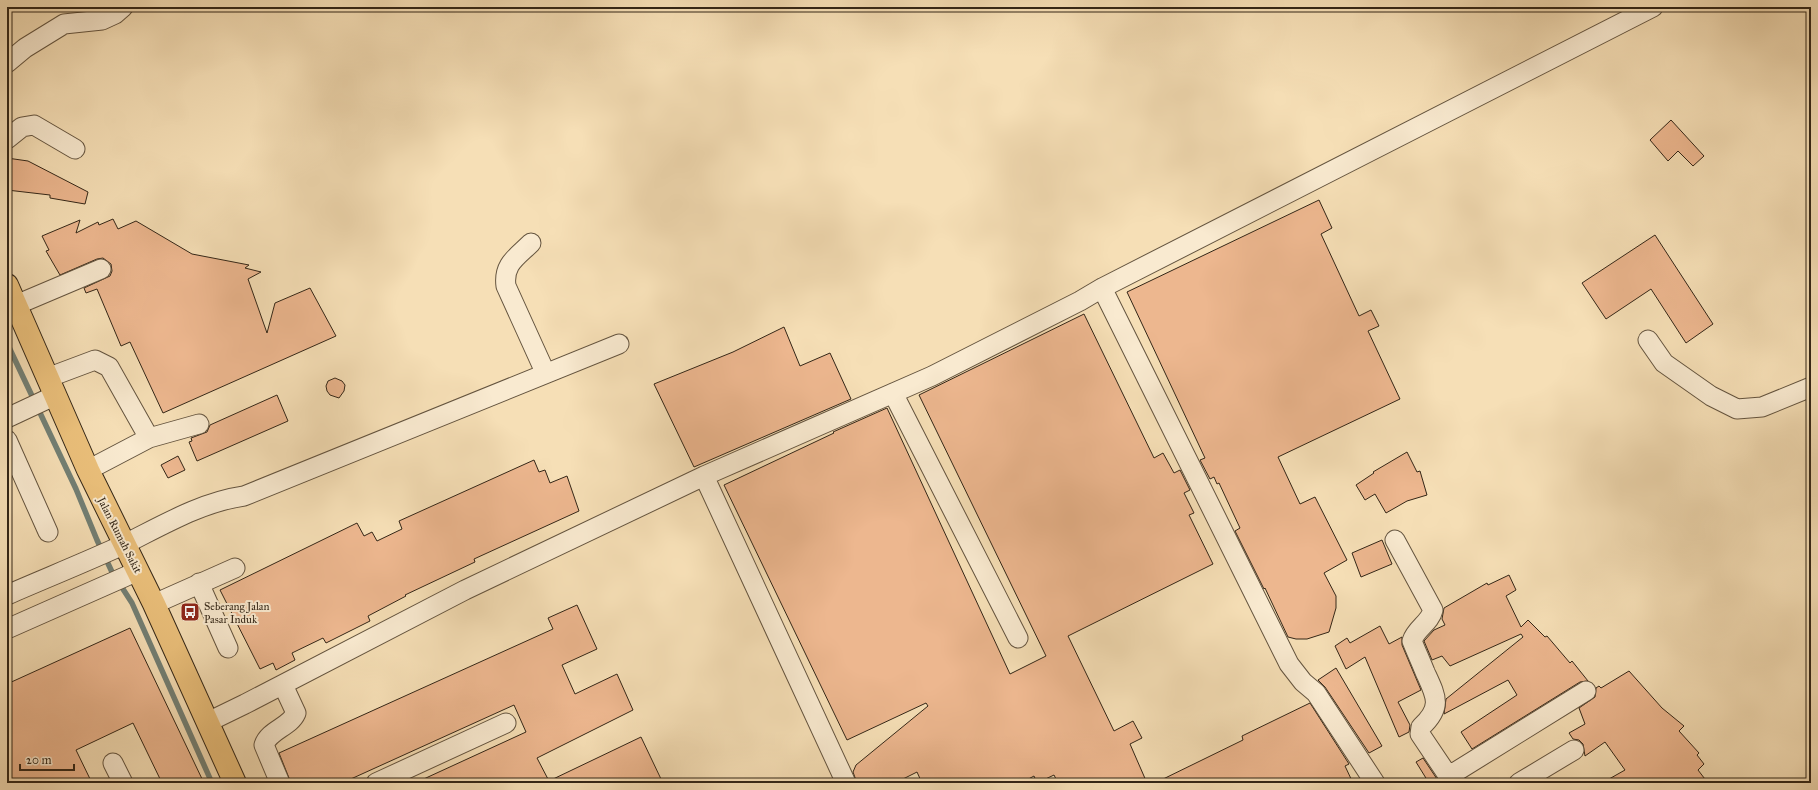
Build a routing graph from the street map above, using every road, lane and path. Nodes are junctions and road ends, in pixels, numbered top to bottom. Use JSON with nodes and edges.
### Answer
{"nodes":[{"id":1,"x":123,"y":7,"type":"edge"},
{"id":2,"x":1654,"y":7,"type":"edge"},
{"id":3,"x":7,"y":63,"type":"edge"},
{"id":4,"x":7,"y":139,"type":"edge"},
{"id":5,"x":75,"y":149,"type":"dead end"},
{"id":6,"x":531,"y":243,"type":"dead end"},
{"id":7,"x":101,"y":269,"type":"dead end"},
{"id":8,"x":7,"y":285,"type":"edge"},
{"id":9,"x":1102,"y":288,"type":"junction"},
{"id":10,"x":16,"y":305,"type":"junction"},
{"id":11,"x":1648,"y":340,"type":"dead end"},
{"id":12,"x":619,"y":344,"type":"dead end"},
{"id":13,"x":545,"y":372,"type":"junction"},
{"id":14,"x":1811,"y":387,"type":"edge"},
{"id":15,"x":893,"y":393,"type":"junction"},
{"id":16,"x":44,"y":395,"type":"junction"},
{"id":17,"x":7,"y":418,"type":"edge"},
{"id":18,"x":199,"y":424,"type":"dead end"},
{"id":19,"x":149,"y":438,"type":"junction"},
{"id":20,"x":7,"y":440,"type":"edge"},
{"id":21,"x":88,"y":470,"type":"junction"},
{"id":22,"x":704,"y":476,"type":"junction"},
{"id":23,"x":48,"y":532,"type":"dead end"},
{"id":24,"x":1395,"y":540,"type":"dead end"},
{"id":25,"x":109,"y":551,"type":"junction"},
{"id":26,"x":235,"y":568,"type":"dead end"},
{"id":27,"x":123,"y":578,"type":"junction"},
{"id":28,"x":199,"y":583,"type":"junction"},
{"id":29,"x":7,"y":596,"type":"edge"},
{"id":30,"x":154,"y":604,"type":"junction"},
{"id":31,"x":7,"y":629,"type":"edge"},
{"id":32,"x":1018,"y":638,"type":"dead end"},
{"id":33,"x":228,"y":648,"type":"dead end"},
{"id":34,"x":283,"y":685,"type":"junction"},
{"id":35,"x":1586,"y":691,"type":"dead end"},
{"id":36,"x":208,"y":722,"type":"junction"},
{"id":37,"x":506,"y":723,"type":"dead end"},
{"id":38,"x":1574,"y":750,"type":"dead end"},
{"id":39,"x":113,"y":764,"type":"dead end"},
{"id":40,"x":1451,"y":780,"type":"edge"},
{"id":41,"x":123,"y":783,"type":"edge"},
{"id":42,"x":235,"y":783,"type":"edge"},
{"id":43,"x":280,"y":783,"type":"edge"},
{"id":44,"x":376,"y":783,"type":"edge"},
{"id":45,"x":846,"y":783,"type":"edge"},
{"id":46,"x":1375,"y":783,"type":"edge"},
{"id":47,"x":1520,"y":783,"type":"edge"}],
"edges":[{"from":1,"to":3,"type":"street"},
{"from":2,"to":9,"type":"street"},
{"from":4,"to":5,"type":"street"},
{"from":6,"to":13,"type":"street"},
{"from":7,"to":10,"type":"street"},
{"from":8,"to":10,"type":"main road","name":"Jalan Rumah Sakit"},
{"from":9,"to":15,"type":"street"},
{"from":9,"to":46,"type":"street"},
{"from":10,"to":16,"type":"main road","name":"Jalan Rumah Sakit"},
{"from":11,"to":14,"type":"street"},
{"from":12,"to":13,"type":"street"},
{"from":13,"to":25,"type":"street"},
{"from":15,"to":22,"type":"street"},
{"from":15,"to":32,"type":"street"},
{"from":16,"to":17,"type":"street"},
{"from":16,"to":19,"type":"street"},
{"from":16,"to":21,"type":"main road","name":"Jalan Rumah Sakit"},
{"from":18,"to":19,"type":"street"},
{"from":19,"to":21,"type":"street"},
{"from":20,"to":23,"type":"street"},
{"from":21,"to":25,"type":"main road","name":"Jalan Rumah Sakit"},
{"from":22,"to":34,"type":"street"},
{"from":22,"to":45,"type":"street"},
{"from":24,"to":40,"type":"street"},
{"from":25,"to":27,"type":"main road","name":"Jalan Rumah Sakit"},
{"from":25,"to":29,"type":"street"},
{"from":26,"to":28,"type":"street"},
{"from":27,"to":30,"type":"main road","name":"Jalan Rumah Sakit"},
{"from":27,"to":31,"type":"street"},
{"from":28,"to":30,"type":"street"},
{"from":28,"to":33,"type":"street"},
{"from":30,"to":36,"type":"main road","name":"Jalan Rumah Sakit"},
{"from":34,"to":36,"type":"street"},
{"from":34,"to":43,"type":"street"},
{"from":35,"to":40,"type":"street"},
{"from":36,"to":42,"type":"main road","name":"Jalan Rumah Sakit"},
{"from":37,"to":44,"type":"street"},
{"from":38,"to":47,"type":"street"},
{"from":39,"to":41,"type":"street"}]}
